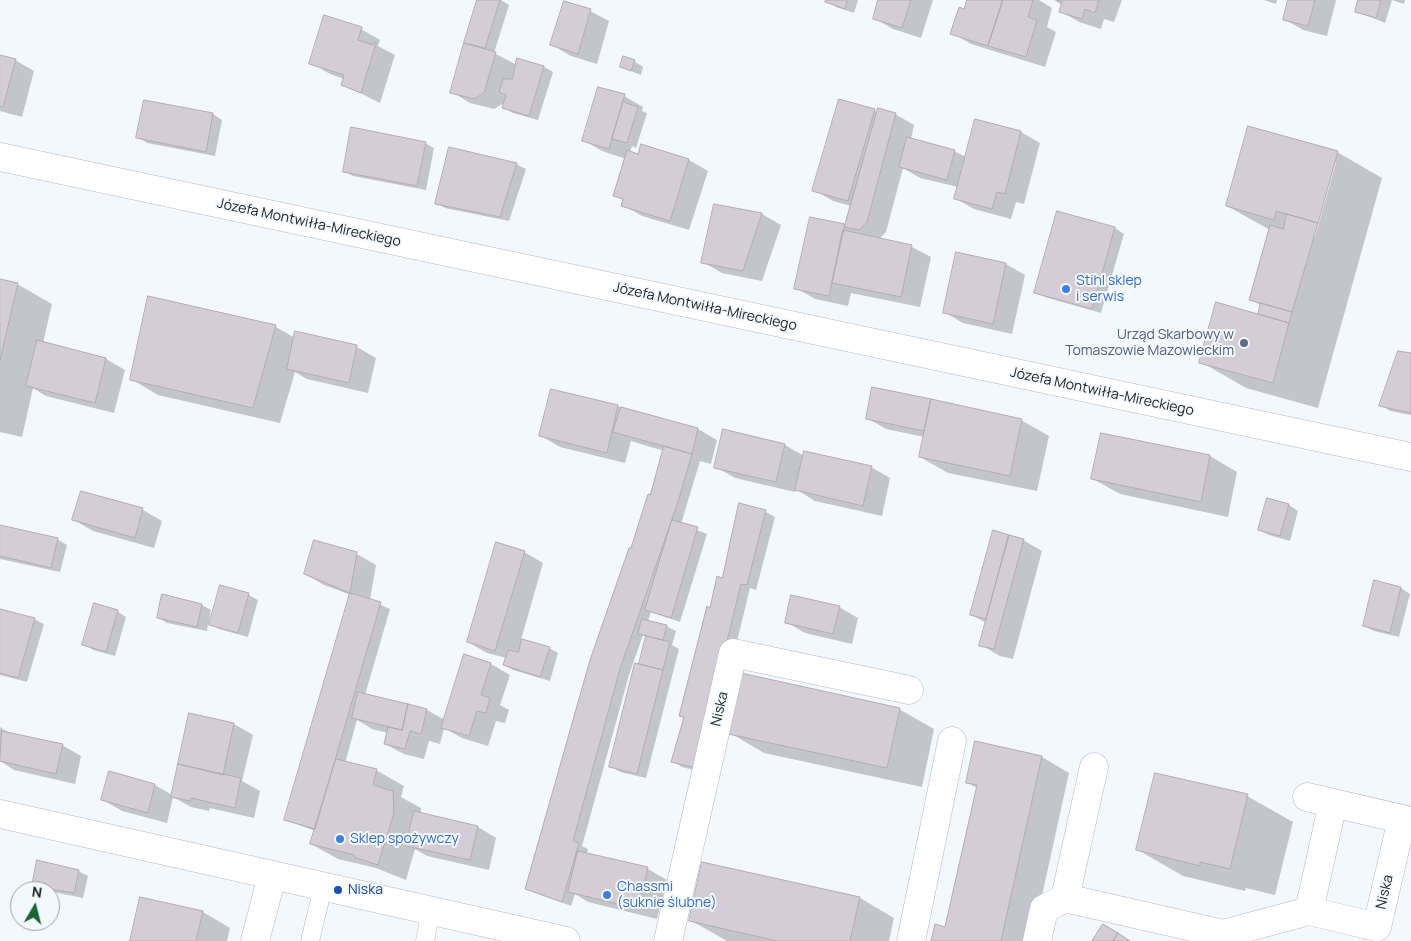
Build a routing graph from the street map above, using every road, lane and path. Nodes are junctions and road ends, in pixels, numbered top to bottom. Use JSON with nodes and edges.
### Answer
{"nodes":[{"id":1,"x":0,"y":157,"type":"edge"},
{"id":2,"x":1411,"y":458,"type":"edge"},
{"id":3,"x":909,"y":690,"type":"dead end"},
{"id":4,"x":952,"y":741,"type":"dead end"},
{"id":5,"x":1094,"y":767,"type":"dead end"},
{"id":6,"x":0,"y":814,"type":"edge"},
{"id":7,"x":1406,"y":820,"type":"edge"},
{"id":8,"x":272,"y":876,"type":"junction"},
{"id":9,"x":323,"y":886,"type":"junction"},
{"id":10,"x":1065,"y":898,"type":"junction"},
{"id":11,"x":431,"y":911,"type":"junction"},
{"id":12,"x":1309,"y":911,"type":"junction"},
{"id":13,"x":1222,"y":938,"type":"edge"},
{"id":14,"x":255,"y":941,"type":"edge"},
{"id":15,"x":310,"y":941,"type":"edge"},
{"id":16,"x":424,"y":941,"type":"edge"},
{"id":17,"x":566,"y":941,"type":"edge"},
{"id":18,"x":668,"y":941,"type":"edge"},
{"id":19,"x":911,"y":941,"type":"edge"},
{"id":20,"x":1037,"y":941,"type":"edge"}],
"edges":[{"from":1,"to":2,"type":"street","name":"Józefa Montwiłła-Mireckiego"},
{"from":3,"to":18,"type":"street","name":"Niska"},
{"from":4,"to":19,"type":"street"},
{"from":5,"to":10,"type":"street"},
{"from":6,"to":8,"type":"street"},
{"from":7,"to":12,"type":"street","name":"Niska"},
{"from":7,"to":12,"type":"street","name":"Niska"},
{"from":8,"to":9,"type":"street"},
{"from":8,"to":14,"type":"street"},
{"from":9,"to":11,"type":"street"},
{"from":9,"to":15,"type":"lane"},
{"from":10,"to":13,"type":"street","name":"Niska"},
{"from":10,"to":20,"type":"street"},
{"from":11,"to":16,"type":"lane"},
{"from":11,"to":17,"type":"street"},
{"from":12,"to":13,"type":"street","name":"Niska"}]}
